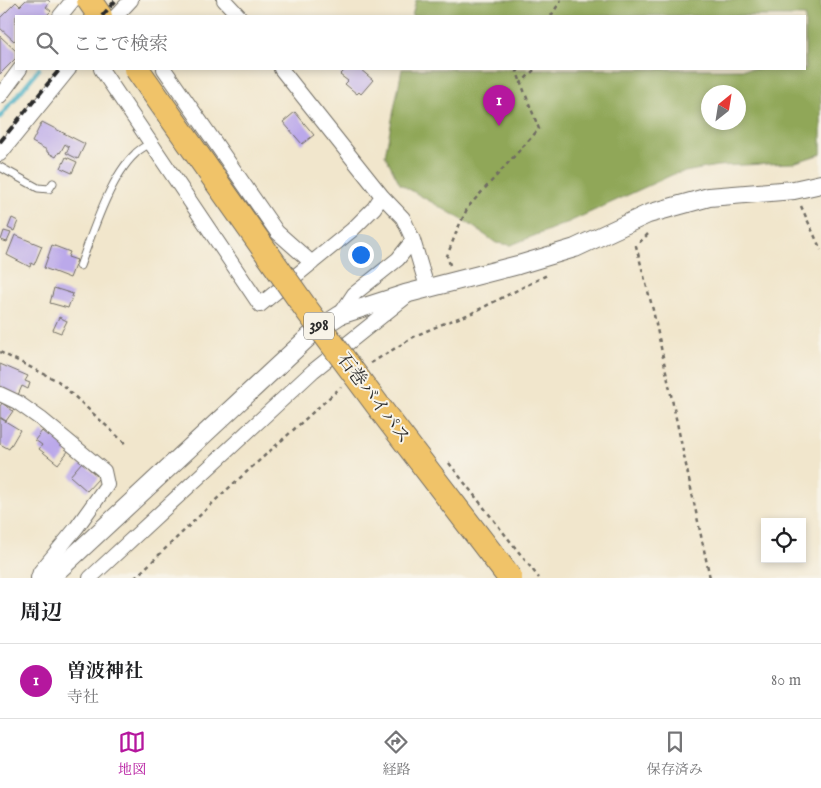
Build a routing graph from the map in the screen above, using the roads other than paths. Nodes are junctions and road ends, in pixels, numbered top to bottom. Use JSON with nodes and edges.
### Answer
{"nodes":[{"id":1,"x":73,"y":0,"type":"edge"},
{"id":2,"x":89,"y":0,"type":"edge"},
{"id":3,"x":224,"y":0,"type":"edge"},
{"id":4,"x":61,"y":15,"type":"edge"},
{"id":5,"x":99,"y":15,"type":"edge"},
{"id":6,"x":238,"y":15,"type":"edge"},
{"id":7,"x":19,"y":70,"type":"edge"},
{"id":8,"x":68,"y":70,"type":"edge"},
{"id":9,"x":102,"y":70,"type":"edge"},
{"id":10,"x":138,"y":70,"type":"edge"},
{"id":11,"x":165,"y":70,"type":"edge"},
{"id":12,"x":282,"y":70,"type":"edge"},
{"id":13,"x":0,"y":96,"type":"edge"},
{"id":14,"x":151,"y":143,"type":"junction"},
{"id":15,"x":0,"y":154,"type":"edge"},
{"id":16,"x":0,"y":168,"type":"edge"},
{"id":17,"x":53,"y":183,"type":"dead end"},
{"id":18,"x":821,"y":184,"type":"edge"},
{"id":19,"x":382,"y":196,"type":"junction"},
{"id":20,"x":413,"y":240,"type":"junction"},
{"id":21,"x":312,"y":263,"type":"junction"},
{"id":22,"x":80,"y":266,"type":"dead end"},
{"id":23,"x":419,"y":290,"type":"junction"},
{"id":24,"x":340,"y":315,"type":"junction"},
{"id":25,"x":0,"y":394,"type":"edge"},
{"id":26,"x":38,"y":578,"type":"edge"},
{"id":27,"x":50,"y":578,"type":"edge"},
{"id":28,"x":90,"y":578,"type":"edge"},
{"id":29,"x":510,"y":578,"type":"edge"}],
"edges":[{"from":1,"to":4,"type":"street"},
{"from":2,"to":5,"type":"highway"},
{"from":3,"to":6,"type":"street"},
{"from":7,"to":13,"type":"street"},
{"from":8,"to":15,"type":"street"},
{"from":9,"to":14,"type":"street"},
{"from":10,"to":29,"type":"highway","name":"石巻バイパス","number":"398","bridge":true},
{"from":11,"to":21,"type":"street"},
{"from":12,"to":19,"type":"street"},
{"from":14,"to":21,"type":"street"},
{"from":14,"to":22,"type":"lane"},
{"from":16,"to":17,"type":"lane"},
{"from":18,"to":23,"type":"street"},
{"from":19,"to":20,"type":"street"},
{"from":19,"to":21,"type":"street"},
{"from":20,"to":23,"type":"street"},
{"from":20,"to":24,"type":"street"},
{"from":23,"to":24,"type":"street"},
{"from":23,"to":28,"type":"street"},
{"from":24,"to":27,"type":"street"},
{"from":25,"to":26,"type":"street"}]}
